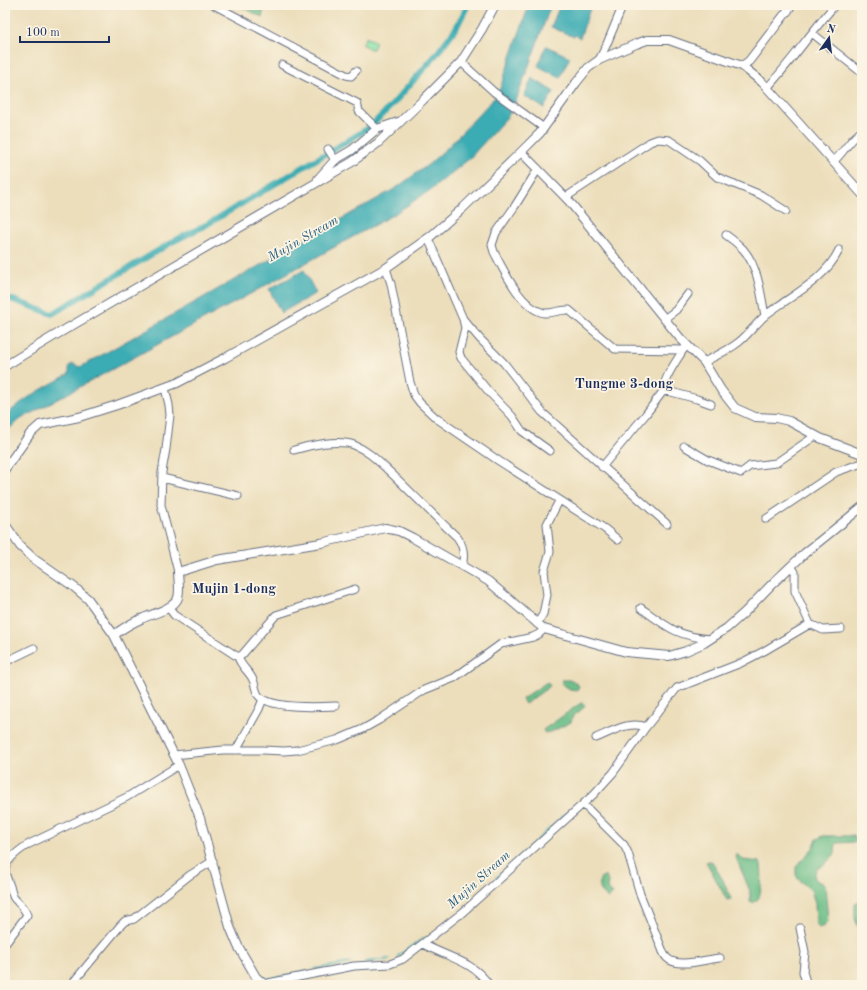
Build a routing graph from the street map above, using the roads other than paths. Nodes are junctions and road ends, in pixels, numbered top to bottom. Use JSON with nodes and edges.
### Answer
{"nodes":[{"id":1,"x":214,"y":5,"type":"edge"},
{"id":2,"x":495,"y":5,"type":"edge"},
{"id":3,"x":623,"y":5,"type":"edge"},
{"id":4,"x":792,"y":5,"type":"edge"},
{"id":5,"x":835,"y":5,"type":"edge"},
{"id":6,"x":812,"y":32,"type":"junction"},
{"id":7,"x":599,"y":60,"type":"junction"},
{"id":8,"x":461,"y":62,"type":"junction"},
{"id":9,"x":282,"y":65,"type":"dead end"},
{"id":10,"x":742,"y":66,"type":"junction"},
{"id":11,"x":356,"y":71,"type":"dead end"},
{"id":12,"x":862,"y":73,"type":"edge"},
{"id":13,"x":767,"y":88,"type":"junction"},
{"id":14,"x":401,"y":122,"type":"junction"},
{"id":15,"x":374,"y":126,"type":"junction"},
{"id":16,"x":544,"y":128,"type":"junction"},
{"id":17,"x":862,"y":131,"type":"edge"},
{"id":18,"x":328,"y":149,"type":"dead end"},
{"id":19,"x":521,"y":152,"type":"junction"},
{"id":20,"x":334,"y":158,"type":"junction"},
{"id":21,"x":833,"y":162,"type":"junction"},
{"id":22,"x":538,"y":169,"type":"junction"},
{"id":23,"x":311,"y":186,"type":"junction"},
{"id":24,"x":862,"y":194,"type":"edge"},
{"id":25,"x":566,"y":197,"type":"junction"},
{"id":26,"x":786,"y":211,"type":"dead end"},
{"id":27,"x":726,"y":235,"type":"dead end"},
{"id":28,"x":428,"y":238,"type":"junction"},
{"id":29,"x":840,"y":250,"type":"dead end"},
{"id":30,"x":386,"y":268,"type":"junction"},
{"id":31,"x":688,"y":294,"type":"dead end"},
{"id":32,"x":765,"y":316,"type":"junction"},
{"id":33,"x":463,"y":318,"type":"junction"},
{"id":34,"x":664,"y":319,"type":"junction"},
{"id":35,"x":685,"y":348,"type":"junction"},
{"id":36,"x":704,"y":362,"type":"junction"},
{"id":37,"x":5,"y":366,"type":"edge"},
{"id":38,"x":165,"y":388,"type":"junction"},
{"id":39,"x":664,"y":390,"type":"junction"},
{"id":40,"x":711,"y":404,"type":"dead end"},
{"id":41,"x":815,"y":436,"type":"junction"},
{"id":42,"x":684,"y":446,"type":"dead end"},
{"id":43,"x":294,"y":450,"type":"dead end"},
{"id":44,"x":550,"y":451,"type":"dead end"},
{"id":45,"x":862,"y":454,"type":"edge"},
{"id":46,"x":862,"y":463,"type":"edge"},
{"id":47,"x":602,"y":467,"type":"junction"},
{"id":48,"x":5,"y":469,"type":"edge"},
{"id":49,"x":162,"y":478,"type":"junction"},
{"id":50,"x":238,"y":496,"type":"dead end"},
{"id":51,"x":560,"y":500,"type":"junction"},
{"id":52,"x":862,"y":507,"type":"edge"},
{"id":53,"x":766,"y":519,"type":"dead end"},
{"id":54,"x":5,"y":524,"type":"edge"},
{"id":55,"x":666,"y":524,"type":"dead end"},
{"id":56,"x":618,"y":540,"type":"dead end"},
{"id":57,"x":462,"y":566,"type":"junction"},
{"id":58,"x":791,"y":566,"type":"junction"},
{"id":59,"x":178,"y":572,"type":"junction"},
{"id":60,"x":355,"y":589,"type":"dead end"},
{"id":61,"x":168,"y":607,"type":"junction"},
{"id":62,"x":641,"y":608,"type":"dead end"},
{"id":63,"x":810,"y":624,"type":"junction"},
{"id":64,"x":540,"y":627,"type":"junction"},
{"id":65,"x":841,"y":629,"type":"dead end"},
{"id":66,"x":114,"y":635,"type":"junction"},
{"id":67,"x":710,"y":639,"type":"junction"},
{"id":68,"x":34,"y":648,"type":"dead end"},
{"id":69,"x":238,"y":657,"type":"junction"},
{"id":70,"x":5,"y":662,"type":"edge"},
{"id":71,"x":263,"y":699,"type":"junction"},
{"id":72,"x":336,"y":706,"type":"dead end"},
{"id":73,"x":646,"y":727,"type":"junction"},
{"id":74,"x":596,"y":738,"type":"dead end"},
{"id":75,"x":236,"y":750,"type":"junction"},
{"id":76,"x":174,"y":755,"type":"junction"},
{"id":77,"x":179,"y":765,"type":"junction"},
{"id":78,"x":583,"y":804,"type":"junction"},
{"id":79,"x":213,"y":861,"type":"junction"},
{"id":80,"x":6,"y":880,"type":"edge"},
{"id":81,"x":800,"y":928,"type":"dead end"},
{"id":82,"x":5,"y":944,"type":"edge"},
{"id":83,"x":423,"y":944,"type":"junction"},
{"id":84,"x":720,"y":958,"type":"dead end"},
{"id":85,"x":71,"y":985,"type":"edge"},
{"id":86,"x":264,"y":985,"type":"edge"},
{"id":87,"x":489,"y":985,"type":"edge"},
{"id":88,"x":807,"y":985,"type":"edge"}],
"edges":[{"from":1,"to":11,"type":"street"},
{"from":2,"to":8,"type":"street"},
{"from":3,"to":7,"type":"street"},
{"from":4,"to":10,"type":"street"},
{"from":5,"to":6,"type":"street"},
{"from":6,"to":12,"type":"street"},
{"from":6,"to":13,"type":"street"},
{"from":7,"to":10,"type":"street"},
{"from":7,"to":16,"type":"street"},
{"from":8,"to":14,"type":"street"},
{"from":8,"to":16,"type":"street"},
{"from":9,"to":15,"type":"street"},
{"from":10,"to":13,"type":"street"},
{"from":13,"to":21,"type":"street"},
{"from":14,"to":15,"type":"street"},
{"from":14,"to":23,"type":"street"},
{"from":15,"to":20,"type":"street"},
{"from":16,"to":19,"type":"street"},
{"from":17,"to":21,"type":"street"},
{"from":18,"to":20,"type":"street"},
{"from":19,"to":22,"type":"street"},
{"from":19,"to":28,"type":"street"},
{"from":20,"to":23,"type":"street"},
{"from":21,"to":24,"type":"street"},
{"from":22,"to":25,"type":"street"},
{"from":22,"to":35,"type":"street"},
{"from":23,"to":37,"type":"street"},
{"from":25,"to":26,"type":"street"},
{"from":25,"to":34,"type":"street"},
{"from":27,"to":32,"type":"street"},
{"from":28,"to":30,"type":"street"},
{"from":28,"to":33,"type":"street"},
{"from":29,"to":32,"type":"street"},
{"from":30,"to":38,"type":"street"},
{"from":30,"to":51,"type":"street"},
{"from":31,"to":34,"type":"street"},
{"from":32,"to":36,"type":"street"},
{"from":33,"to":44,"type":"street"},
{"from":33,"to":47,"type":"street"},
{"from":34,"to":35,"type":"street"},
{"from":35,"to":36,"type":"street"},
{"from":35,"to":39,"type":"street"},
{"from":36,"to":41,"type":"street"},
{"from":38,"to":48,"type":"street"},
{"from":38,"to":49,"type":"street"},
{"from":39,"to":40,"type":"street"},
{"from":39,"to":47,"type":"street"},
{"from":41,"to":42,"type":"street"},
{"from":41,"to":45,"type":"street"},
{"from":43,"to":57,"type":"street"},
{"from":46,"to":53,"type":"street"},
{"from":47,"to":55,"type":"street"},
{"from":49,"to":50,"type":"street"},
{"from":49,"to":59,"type":"street"},
{"from":51,"to":56,"type":"street"},
{"from":51,"to":64,"type":"street"},
{"from":52,"to":58,"type":"street"},
{"from":54,"to":66,"type":"street"},
{"from":57,"to":59,"type":"street"},
{"from":57,"to":64,"type":"street"},
{"from":58,"to":63,"type":"street"},
{"from":58,"to":67,"type":"street"},
{"from":59,"to":61,"type":"street"},
{"from":60,"to":69,"type":"street"},
{"from":61,"to":66,"type":"street"},
{"from":61,"to":69,"type":"street"},
{"from":62,"to":67,"type":"street"},
{"from":63,"to":65,"type":"street"},
{"from":63,"to":73,"type":"street"},
{"from":64,"to":67,"type":"street"},
{"from":64,"to":75,"type":"street"},
{"from":66,"to":76,"type":"street"},
{"from":68,"to":70,"type":"street"},
{"from":69,"to":71,"type":"street"},
{"from":71,"to":72,"type":"street"},
{"from":71,"to":75,"type":"street"},
{"from":73,"to":74,"type":"street"},
{"from":73,"to":78,"type":"street"},
{"from":75,"to":76,"type":"street"},
{"from":76,"to":77,"type":"street"},
{"from":77,"to":79,"type":"street"},
{"from":77,"to":80,"type":"street"},
{"from":78,"to":83,"type":"street"},
{"from":78,"to":84,"type":"street"},
{"from":79,"to":85,"type":"street"},
{"from":79,"to":86,"type":"street"},
{"from":80,"to":82,"type":"street"},
{"from":81,"to":88,"type":"street"},
{"from":83,"to":86,"type":"street"},
{"from":83,"to":87,"type":"street"}]}
